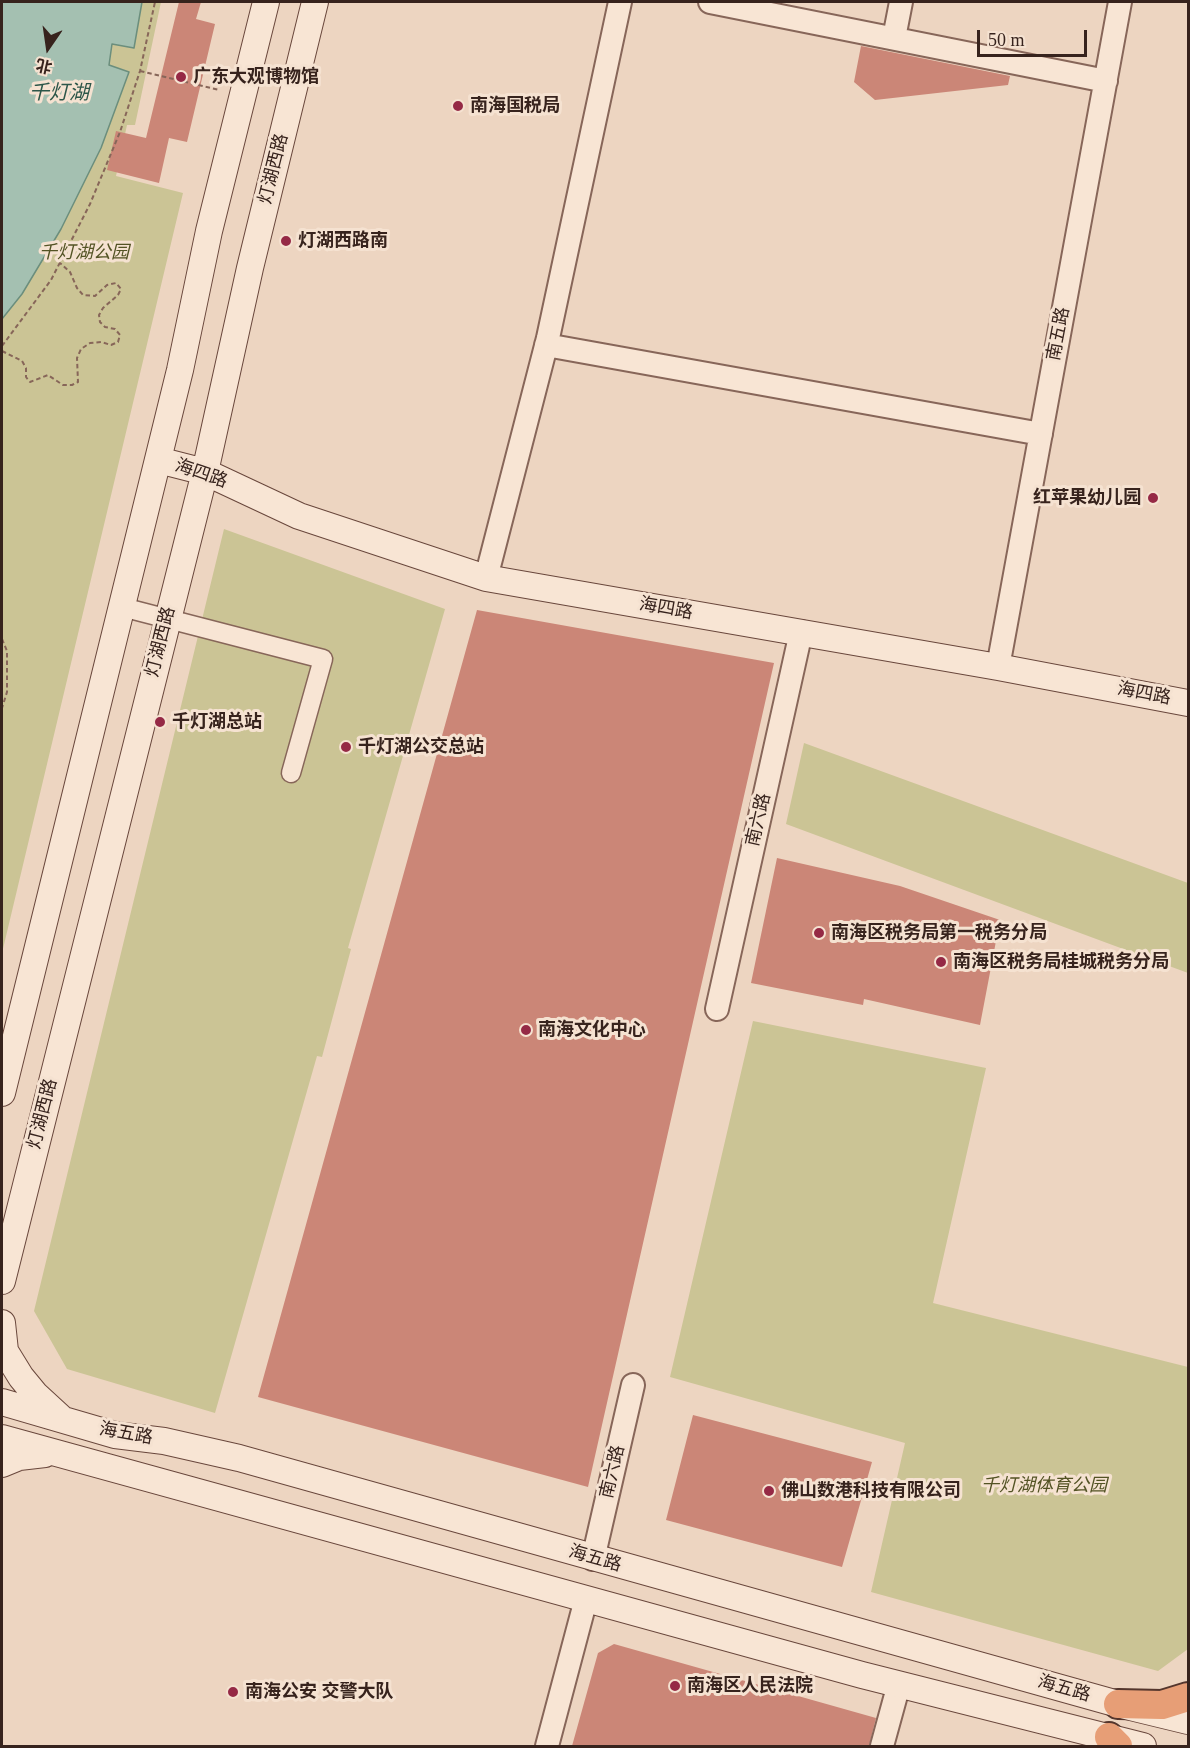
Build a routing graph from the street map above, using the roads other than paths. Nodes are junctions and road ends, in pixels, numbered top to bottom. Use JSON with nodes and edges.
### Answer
{"nodes":[{"id":1,"x":266,"y":2,"type":"edge"},
{"id":2,"x":315,"y":2,"type":"edge"},
{"id":3,"x":620,"y":2,"type":"edge"},
{"id":4,"x":710,"y":2,"type":"edge"},
{"id":5,"x":901,"y":2,"type":"edge"},
{"id":6,"x":1120,"y":2,"type":"edge"},
{"id":7,"x":894,"y":38,"type":"junction"},
{"id":8,"x":1106,"y":81,"type":"junction"},
{"id":9,"x":546,"y":345,"type":"junction"},
{"id":10,"x":1041,"y":434,"type":"junction"},
{"id":11,"x":158,"y":460,"type":"junction"},
{"id":12,"x":205,"y":472,"type":"junction"},
{"id":13,"x":486,"y":578,"type":"junction"},
{"id":14,"x":122,"y":608,"type":"junction"},
{"id":15,"x":167,"y":618,"type":"junction"},
{"id":16,"x":801,"y":632,"type":"junction"},
{"id":17,"x":998,"y":667,"type":"junction"},
{"id":18,"x":1188,"y":703,"type":"edge"},
{"id":19,"x":291,"y":773,"type":"dead end"},
{"id":20,"x":717,"y":1009,"type":"dead end"},
{"id":21,"x":2,"y":1093,"type":"edge"},
{"id":22,"x":2,"y":1281,"type":"edge"},
{"id":23,"x":2,"y":1323,"type":"edge"},
{"id":24,"x":633,"y":1385,"type":"dead end"},
{"id":25,"x":2,"y":1402,"type":"edge"},
{"id":26,"x":64,"y":1421,"type":"junction"},
{"id":27,"x":2,"y":1438,"type":"edge"},
{"id":28,"x":54,"y":1453,"type":"junction"},
{"id":29,"x":2,"y":1464,"type":"edge"},
{"id":30,"x":593,"y":1559,"type":"junction"},
{"id":31,"x":586,"y":1599,"type":"junction"},
{"id":32,"x":898,"y":1684,"type":"junction"},
{"id":33,"x":1188,"y":1697,"type":"edge"},
{"id":34,"x":1118,"y":1704,"type":"junction"},
{"id":35,"x":1188,"y":1721,"type":"edge"},
{"id":36,"x":1114,"y":1742,"type":"edge"},
{"id":37,"x":547,"y":1746,"type":"edge"},
{"id":38,"x":882,"y":1746,"type":"edge"},
{"id":39,"x":1143,"y":1746,"type":"edge"}],
"edges":[{"from":1,"to":11,"type":"main road"},
{"from":2,"to":12,"type":"main road","name":"灯湖西路"},
{"from":3,"to":9,"type":"street"},
{"from":4,"to":7,"type":"street"},
{"from":5,"to":7,"type":"street"},
{"from":6,"to":8,"type":"street","name":"南五路"},
{"from":7,"to":8,"type":"street"},
{"from":8,"to":10,"type":"street","name":"南五路"},
{"from":9,"to":10,"type":"street"},
{"from":9,"to":13,"type":"street"},
{"from":10,"to":17,"type":"street","name":"南五路"},
{"from":11,"to":12,"type":"main road","name":"海四路"},
{"from":11,"to":14,"type":"main road"},
{"from":12,"to":13,"type":"main road","name":"海四路"},
{"from":12,"to":15,"type":"main road","name":"灯湖西路"},
{"from":13,"to":16,"type":"main road","name":"海四路"},
{"from":14,"to":15,"type":"street"},
{"from":14,"to":21,"type":"main road"},
{"from":15,"to":19,"type":"street"},
{"from":15,"to":22,"type":"main road","name":"灯湖西路"},
{"from":16,"to":17,"type":"main road","name":"海四路"},
{"from":16,"to":20,"type":"street","name":"南六路"},
{"from":17,"to":18,"type":"main road","name":"海四路"},
{"from":23,"to":26,"type":"main road"},
{"from":24,"to":30,"type":"street","name":"南六路"},
{"from":25,"to":26,"type":"main road","name":"海五路"},
{"from":26,"to":30,"type":"main road","name":"海五路"},
{"from":27,"to":28,"type":"main road"},
{"from":28,"to":29,"type":"main road"},
{"from":28,"to":31,"type":"main road"},
{"from":30,"to":34,"type":"main road","name":"海五路"},
{"from":31,"to":32,"type":"main road"},
{"from":31,"to":37,"type":"street"},
{"from":32,"to":36,"type":"main road"},
{"from":32,"to":38,"type":"street"},
{"from":33,"to":34,"type":"highway"},
{"from":34,"to":35,"type":"main road","name":"海五路"},
{"from":36,"to":39,"type":"main road"}]}
